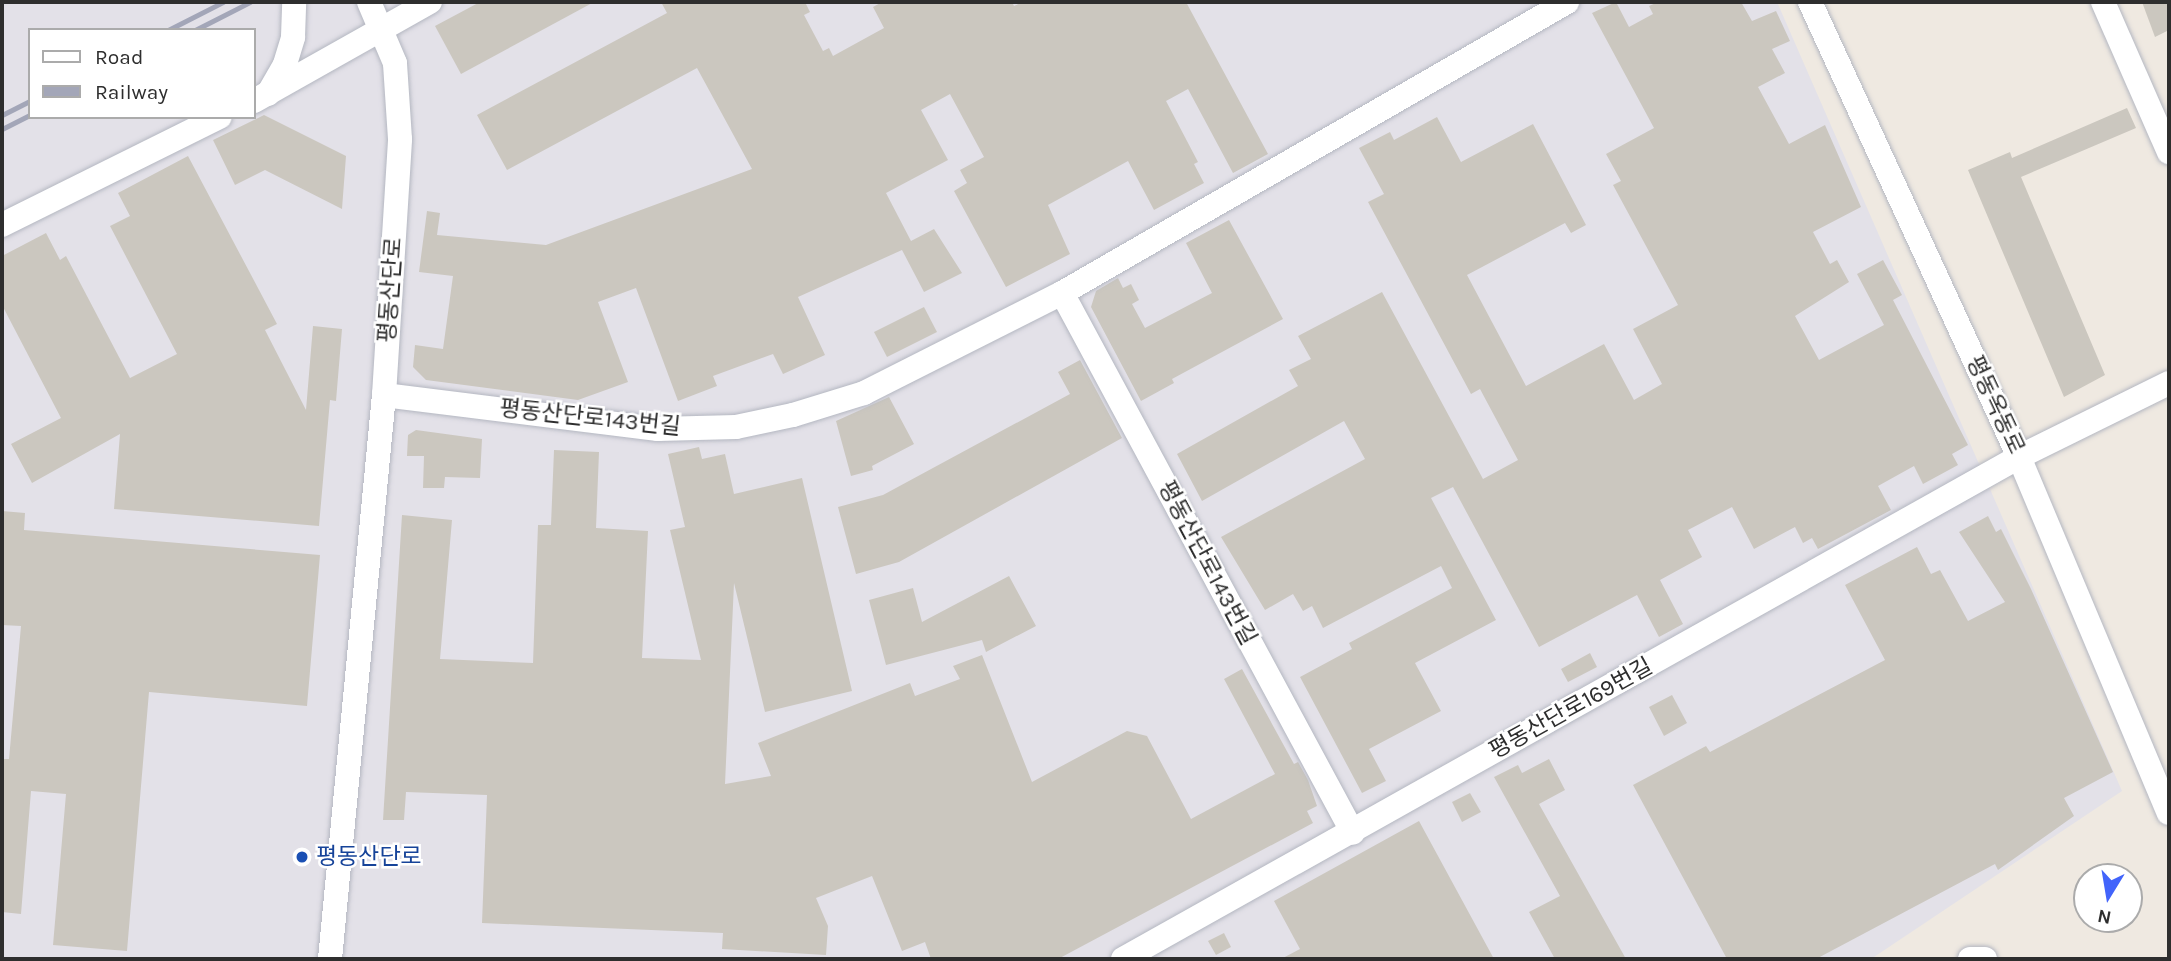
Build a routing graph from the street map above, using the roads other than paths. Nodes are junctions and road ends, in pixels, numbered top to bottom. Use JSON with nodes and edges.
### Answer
{"nodes":[{"id":1,"x":294,"y":2,"type":"edge"},
{"id":2,"x":369,"y":2,"type":"edge"},
{"id":3,"x":430,"y":2,"type":"edge"},
{"id":4,"x":1567,"y":2,"type":"edge"},
{"id":5,"x":1810,"y":2,"type":"edge"},
{"id":6,"x":2103,"y":2,"type":"edge"},
{"id":7,"x":382,"y":27,"type":"junction"},
{"id":8,"x":260,"y":98,"type":"edge"},
{"id":9,"x":216,"y":119,"type":"edge"},
{"id":10,"x":2169,"y":152,"type":"edge"},
{"id":11,"x":2,"y":225,"type":"edge"},
{"id":12,"x":1062,"y":293,"type":"junction"},
{"id":13,"x":2169,"y":383,"type":"edge"},
{"id":14,"x":384,"y":395,"type":"junction"},
{"id":15,"x":2019,"y":457,"type":"junction"},
{"id":16,"x":2169,"y":813,"type":"edge"},
{"id":17,"x":1353,"y":833,"type":"junction"},
{"id":18,"x":330,"y":959,"type":"edge"},
{"id":19,"x":1123,"y":959,"type":"edge"},
{"id":20,"x":1970,"y":959,"type":"edge"},
{"id":21,"x":1985,"y":959,"type":"edge"}],
"edges":[{"from":1,"to":8,"type":"street"},
{"from":2,"to":7,"type":"street","name":"평동산단로"},
{"from":3,"to":7,"type":"street"},
{"from":4,"to":12,"type":"street","name":"평동산단로143번길"},
{"from":5,"to":15,"type":"street","name":"평동옥동로"},
{"from":6,"to":10,"type":"street"},
{"from":7,"to":8,"type":"street"},
{"from":7,"to":14,"type":"street","name":"평동산단로"},
{"from":9,"to":11,"type":"street"},
{"from":12,"to":14,"type":"street","name":"평동산단로143번길"},
{"from":12,"to":17,"type":"street","name":"평동산단로143번길"},
{"from":13,"to":15,"type":"street","name":"평동산단로169번길"},
{"from":14,"to":18,"type":"street","name":"평동산단로"},
{"from":15,"to":16,"type":"street","name":"평동옥동로"},
{"from":15,"to":17,"type":"street","name":"평동산단로169번길"},
{"from":17,"to":19,"type":"street","name":"평동산단로169번길"},
{"from":20,"to":21,"type":"street"}]}
